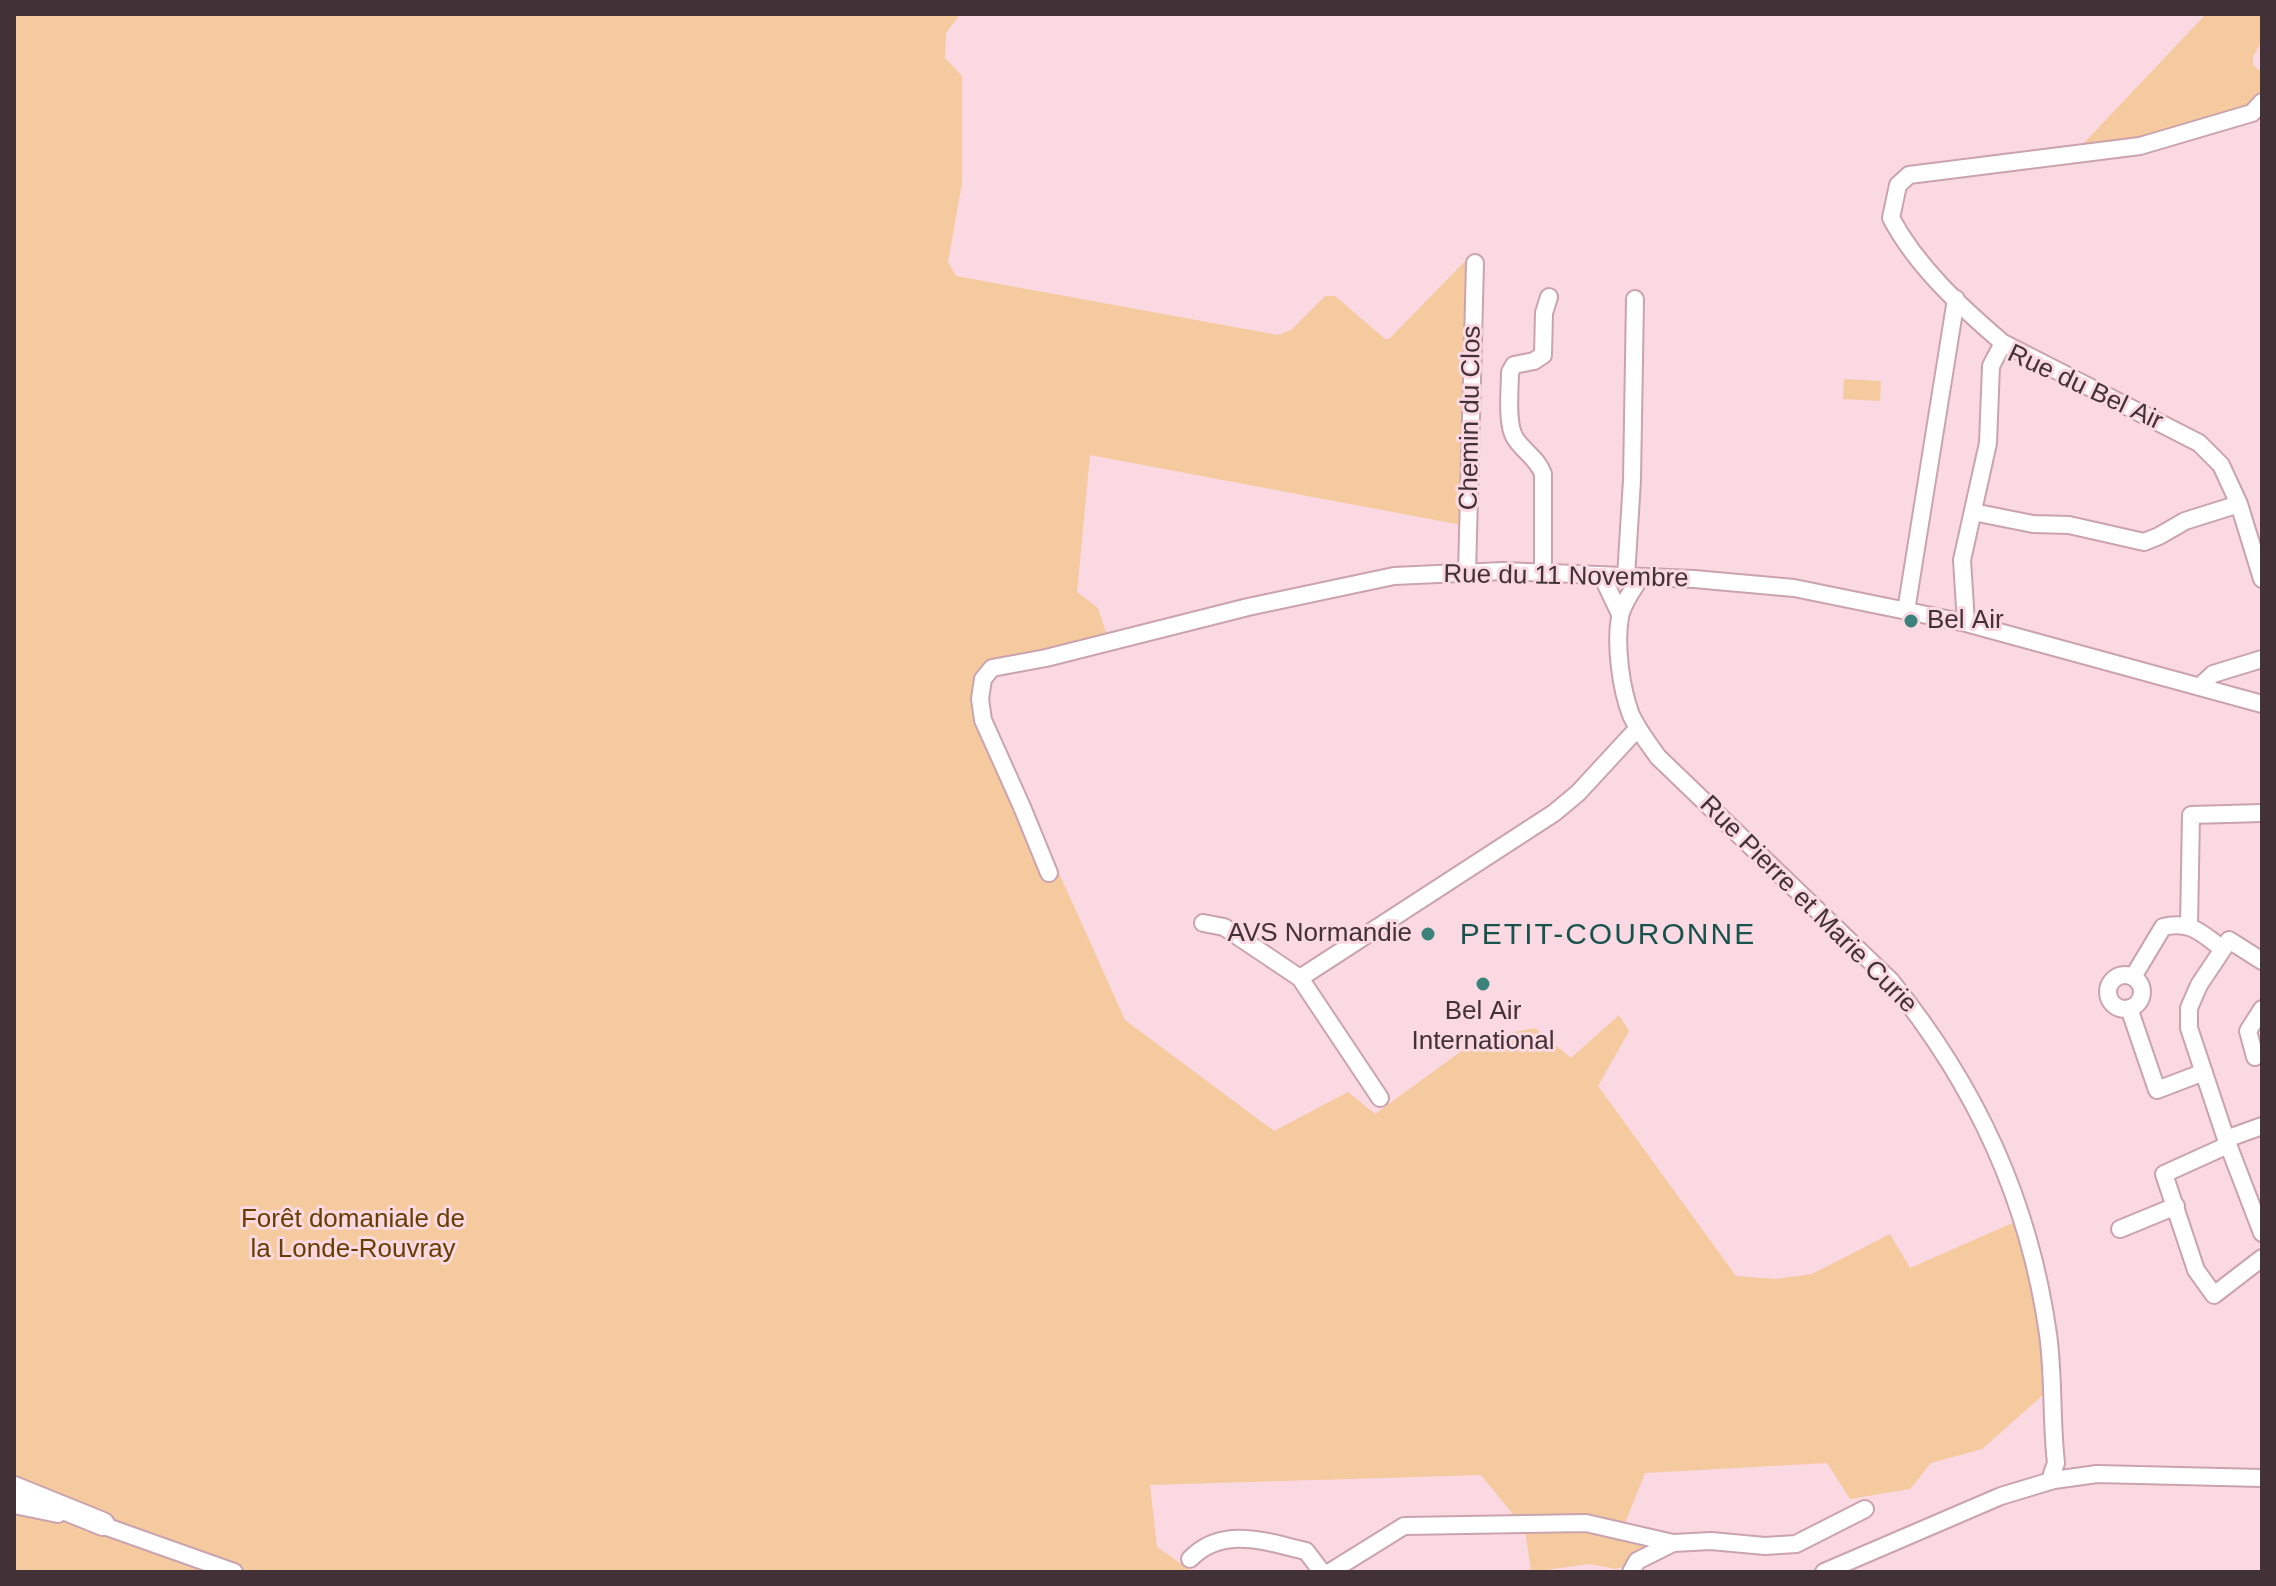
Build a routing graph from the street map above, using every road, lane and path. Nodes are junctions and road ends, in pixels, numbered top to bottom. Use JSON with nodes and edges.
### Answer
{"nodes":[{"id":1,"x":2262,"y":102,"type":"edge"},
{"id":2,"x":1475,"y":263,"type":"dead end"},
{"id":3,"x":1549,"y":297,"type":"dead end"},
{"id":4,"x":1635,"y":299,"type":"dead end"},
{"id":5,"x":1956,"y":299,"type":"junction"},
{"id":6,"x":2003,"y":343,"type":"junction"},
{"id":7,"x":2239,"y":504,"type":"junction"},
{"id":8,"x":1973,"y":512,"type":"junction"},
{"id":9,"x":1467,"y":573,"type":"junction"},
{"id":10,"x":1543,"y":573,"type":"junction"},
{"id":11,"x":1602,"y":576,"type":"junction"},
{"id":12,"x":1633,"y":578,"type":"junction"},
{"id":13,"x":2262,"y":579,"type":"edge"},
{"id":14,"x":1906,"y":611,"type":"junction"},
{"id":15,"x":1620,"y":614,"type":"junction"},
{"id":16,"x":1966,"y":623,"type":"junction"},
{"id":17,"x":2262,"y":659,"type":"edge"},
{"id":18,"x":2199,"y":687,"type":"junction"},
{"id":19,"x":2262,"y":704,"type":"edge"},
{"id":20,"x":1638,"y":728,"type":"junction"},
{"id":21,"x":2262,"y":813,"type":"edge"},
{"id":22,"x":1049,"y":873,"type":"dead end"},
{"id":23,"x":1203,"y":923,"type":"dead end"},
{"id":24,"x":2189,"y":926,"type":"junction"},
{"id":25,"x":2223,"y":949,"type":"junction"},
{"id":26,"x":2262,"y":961,"type":"edge"},
{"id":27,"x":2133,"y":977,"type":"junction"},
{"id":28,"x":1300,"y":978,"type":"junction"},
{"id":29,"x":2129,"y":1008,"type":"junction"},
{"id":30,"x":2262,"y":1009,"type":"edge"},
{"id":31,"x":2255,"y":1057,"type":"dead end"},
{"id":32,"x":2204,"y":1072,"type":"junction"},
{"id":33,"x":1380,"y":1098,"type":"dead end"},
{"id":34,"x":2262,"y":1126,"type":"edge"},
{"id":35,"x":2227,"y":1142,"type":"junction"},
{"id":36,"x":2176,"y":1206,"type":"junction"},
{"id":37,"x":2120,"y":1229,"type":"dead end"},
{"id":38,"x":2262,"y":1233,"type":"edge"},
{"id":39,"x":2262,"y":1258,"type":"edge"},
{"id":40,"x":2262,"y":1478,"type":"edge"},
{"id":41,"x":2054,"y":1480,"type":"junction"},
{"id":42,"x":14,"y":1488,"type":"edge"},
{"id":43,"x":14,"y":1505,"type":"edge"},
{"id":44,"x":1865,"y":1509,"type":"dead end"},
{"id":45,"x":103,"y":1524,"type":"junction"},
{"id":46,"x":1673,"y":1543,"type":"junction"},
{"id":47,"x":1190,"y":1559,"type":"dead end"},
{"id":48,"x":234,"y":1572,"type":"edge"},
{"id":49,"x":1322,"y":1572,"type":"edge"},
{"id":50,"x":1330,"y":1572,"type":"edge"},
{"id":51,"x":1631,"y":1572,"type":"edge"},
{"id":52,"x":1824,"y":1572,"type":"edge"}],
"edges":[{"from":1,"to":5,"type":"street"},
{"from":2,"to":9,"type":"street","name":"Chemin du Clos"},
{"from":3,"to":10,"type":"street"},
{"from":4,"to":12,"type":"street"},
{"from":5,"to":6,"type":"street"},
{"from":5,"to":14,"type":"street"},
{"from":6,"to":7,"type":"street","name":"Rue du Bel Air"},
{"from":6,"to":8,"type":"street","name":"Rue du Bel Air"},
{"from":7,"to":8,"type":"street"},
{"from":7,"to":13,"type":"street","name":"Rue du Bel Air"},
{"from":8,"to":16,"type":"street","name":"Rue du Bel Air"},
{"from":9,"to":10,"type":"street","name":"Rue du 11 Novembre"},
{"from":9,"to":22,"type":"street","name":"Rue du 11 Novembre"},
{"from":10,"to":11,"type":"street","name":"Rue du 11 Novembre"},
{"from":11,"to":12,"type":"street","name":"Rue du 11 Novembre"},
{"from":11,"to":15,"type":"street","name":"Rue Pierre et Marie Curie"},
{"from":12,"to":14,"type":"street","name":"Rue du 11 Novembre"},
{"from":12,"to":15,"type":"street","name":"Rue Pierre et Marie Curie"},
{"from":14,"to":16,"type":"street","name":"Rue du 11 Novembre"},
{"from":15,"to":20,"type":"street","name":"Rue Pierre et Marie Curie"},
{"from":16,"to":18,"type":"street","name":"Rue du 11 Novembre"},
{"from":17,"to":18,"type":"street"},
{"from":18,"to":19,"type":"street","name":"Rue du 11 Novembre"},
{"from":20,"to":28,"type":"street"},
{"from":20,"to":41,"type":"street","name":"Rue Pierre et Marie Curie"},
{"from":21,"to":24,"type":"street"},
{"from":23,"to":28,"type":"street"},
{"from":24,"to":25,"type":"street"},
{"from":24,"to":27,"type":"street"},
{"from":25,"to":26,"type":"street"},
{"from":25,"to":32,"type":"street"},
{"from":27,"to":29,"type":"street"},
{"from":27,"to":29,"type":"street"},
{"from":28,"to":33,"type":"street"},
{"from":29,"to":32,"type":"street"},
{"from":30,"to":31,"type":"street"},
{"from":32,"to":35,"type":"street"},
{"from":34,"to":35,"type":"street"},
{"from":35,"to":36,"type":"street"},
{"from":35,"to":38,"type":"street"},
{"from":36,"to":37,"type":"street"},
{"from":36,"to":39,"type":"street"},
{"from":40,"to":41,"type":"street"},
{"from":41,"to":52,"type":"street"},
{"from":42,"to":45,"type":"highway"},
{"from":43,"to":45,"type":"street"},
{"from":44,"to":46,"type":"street"},
{"from":45,"to":48,"type":"street"},
{"from":46,"to":50,"type":"street"},
{"from":46,"to":51,"type":"street"},
{"from":47,"to":49,"type":"street"}]}
